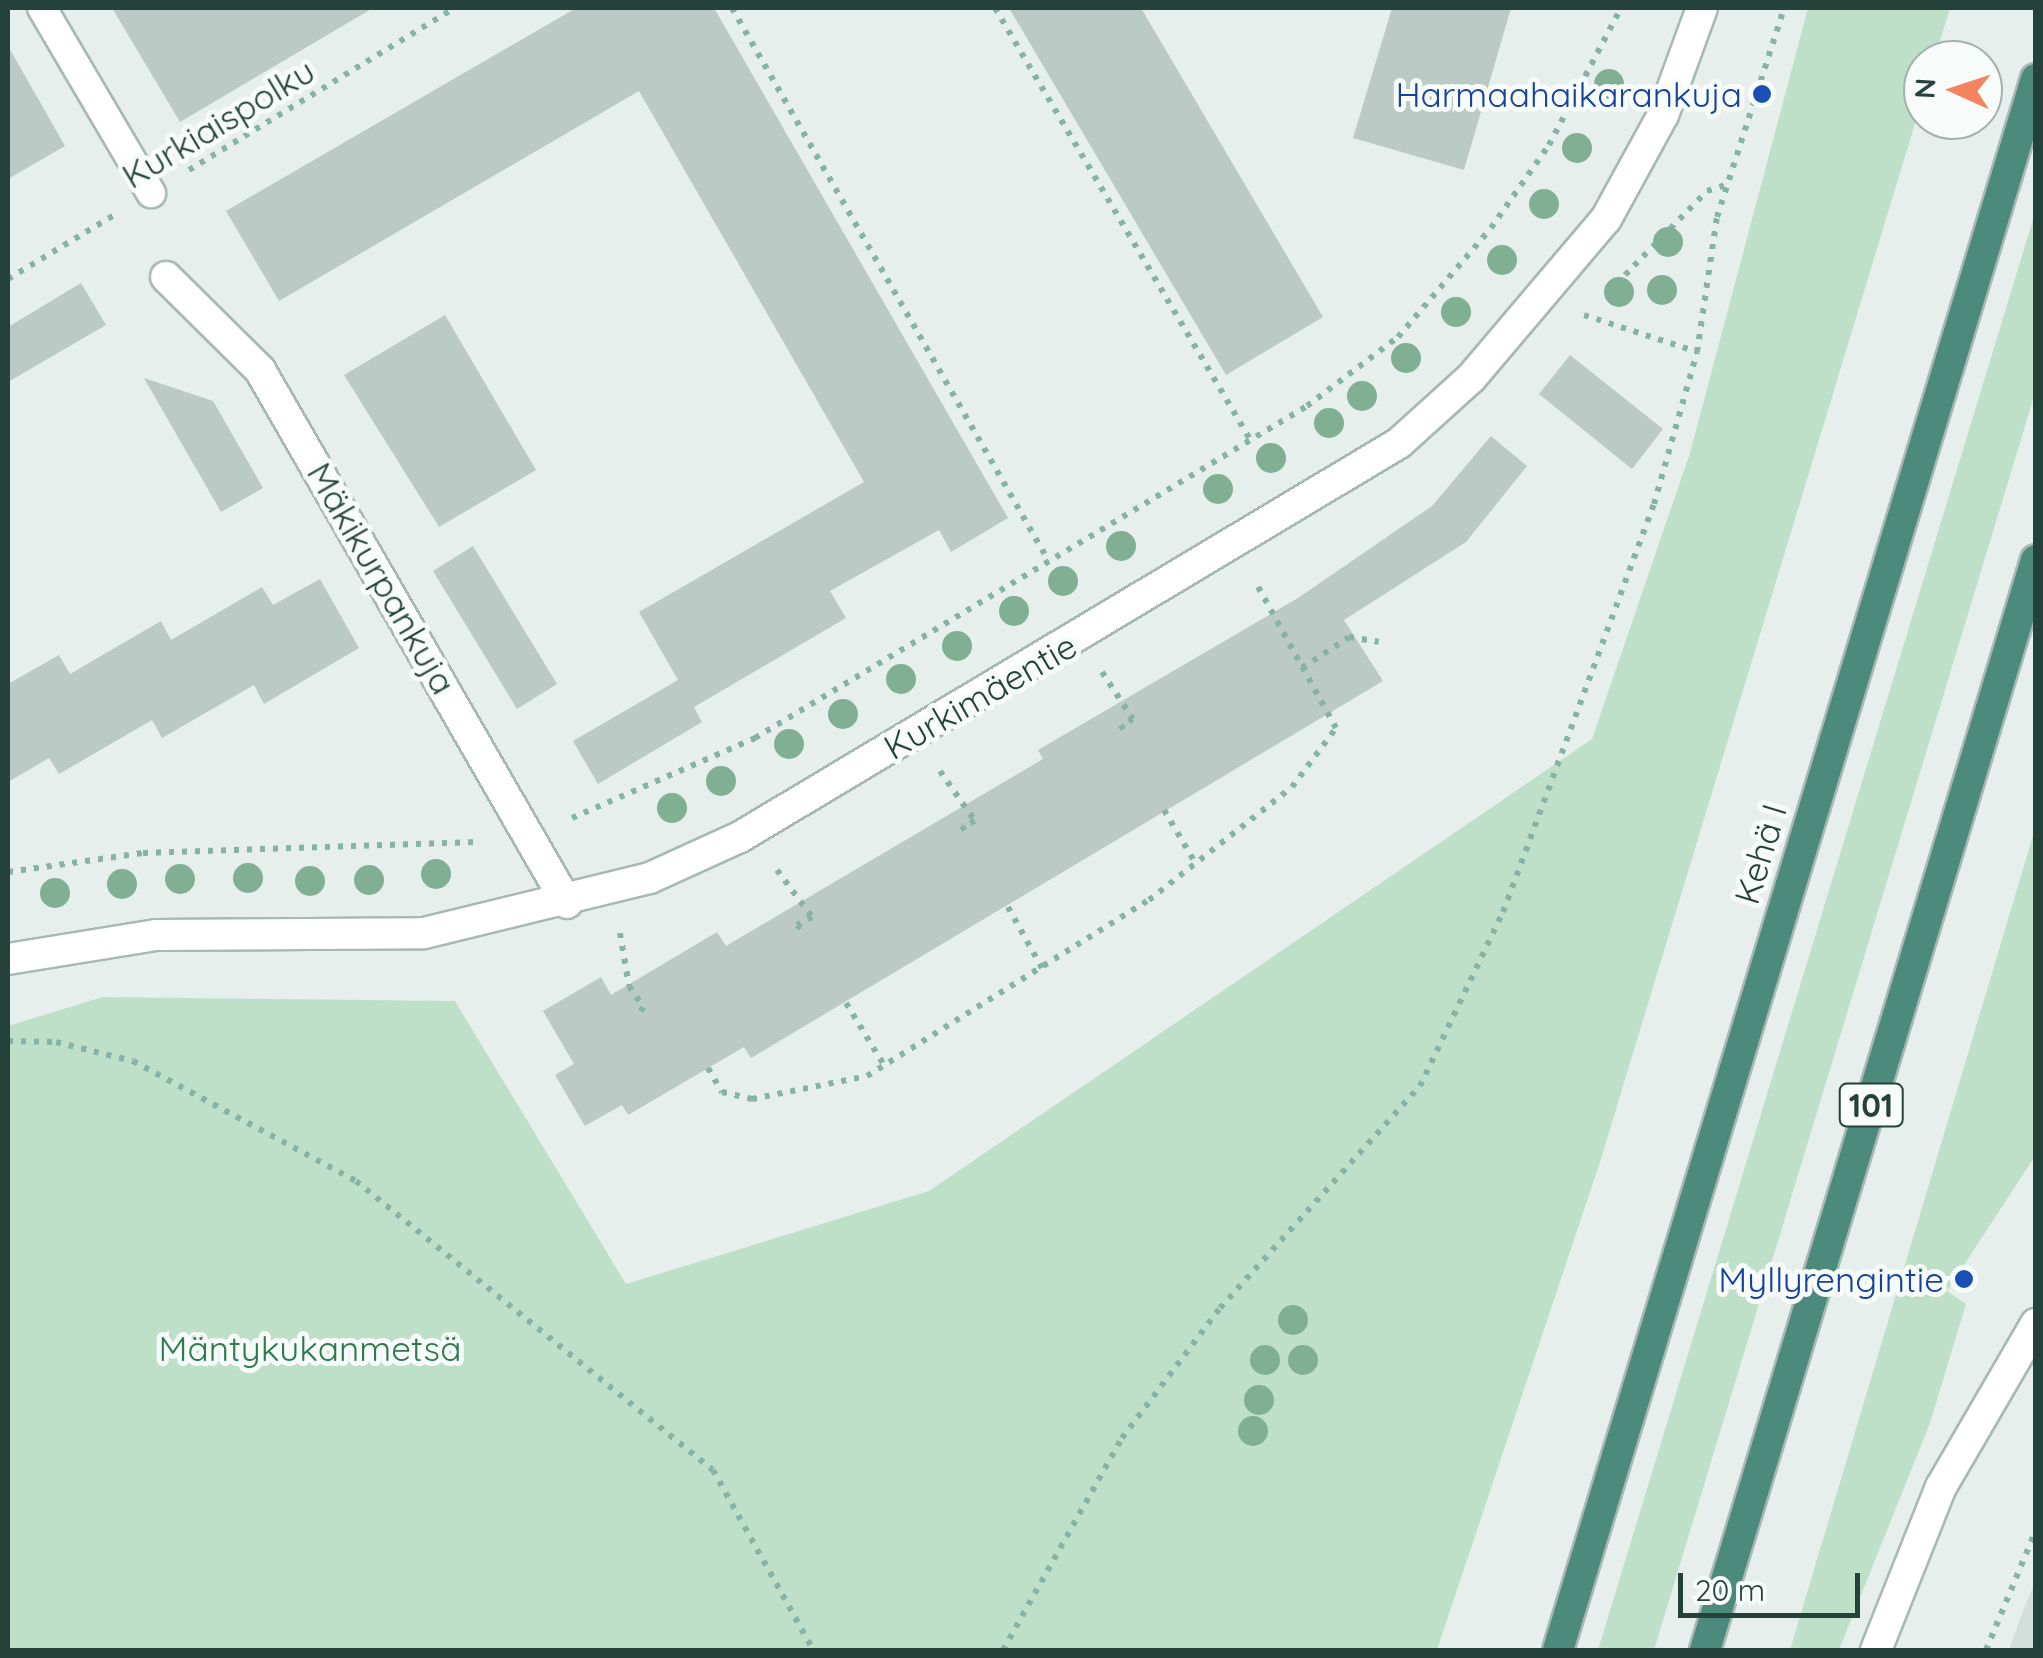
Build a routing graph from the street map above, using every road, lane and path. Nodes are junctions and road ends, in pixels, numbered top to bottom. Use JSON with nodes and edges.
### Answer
{"nodes":[{"id":1,"x":42,"y":8,"type":"edge"},
{"id":2,"x":454,"y":8,"type":"edge"},
{"id":3,"x":732,"y":8,"type":"edge"},
{"id":4,"x":995,"y":8,"type":"edge"},
{"id":5,"x":1621,"y":8,"type":"edge"},
{"id":6,"x":1702,"y":8,"type":"edge"},
{"id":7,"x":1784,"y":8,"type":"edge"},
{"id":8,"x":2036,"y":80,"type":"edge"},
{"id":9,"x":1728,"y":184,"type":"junction"},
{"id":10,"x":152,"y":193,"type":"junction"},
{"id":11,"x":166,"y":276,"type":"dead end"},
{"id":12,"x":8,"y":278,"type":"edge"},
{"id":13,"x":1611,"y":290,"type":"dead end"},
{"id":14,"x":1598,"y":302,"type":"dead end"},
{"id":15,"x":1697,"y":352,"type":"junction"},
{"id":16,"x":1251,"y":441,"type":"junction"},
{"id":17,"x":1048,"y":560,"type":"junction"},
{"id":18,"x":2036,"y":560,"type":"edge"},
{"id":19,"x":1254,"y":580,"type":"dead end"},
{"id":20,"x":1378,"y":642,"type":"dead end"},
{"id":21,"x":1302,"y":668,"type":"junction"},
{"id":22,"x":1100,"y":670,"type":"dead end"},
{"id":23,"x":1125,"y":734,"type":"dead end"},
{"id":24,"x":938,"y":769,"type":"dead end"},
{"id":25,"x":1164,"y":810,"type":"dead end"},
{"id":26,"x":569,"y":819,"type":"dead end"},
{"id":27,"x":967,"y":834,"type":"dead end"},
{"id":28,"x":484,"y":840,"type":"dead end"},
{"id":29,"x":773,"y":864,"type":"dead end"},
{"id":30,"x":1196,"y":864,"type":"junction"},
{"id":31,"x":8,"y":872,"type":"edge"},
{"id":32,"x":567,"y":903,"type":"junction"},
{"id":33,"x":1008,"y":907,"type":"dead end"},
{"id":34,"x":804,"y":930,"type":"dead end"},
{"id":35,"x":620,"y":932,"type":"dead end"},
{"id":36,"x":8,"y":959,"type":"edge"},
{"id":37,"x":1042,"y":968,"type":"junction"},
{"id":38,"x":846,"y":1002,"type":"dead end"},
{"id":39,"x":639,"y":1016,"type":"dead end"},
{"id":40,"x":8,"y":1040,"type":"edge"},
{"id":41,"x":884,"y":1065,"type":"junction"},
{"id":42,"x":708,"y":1068,"type":"dead end"},
{"id":43,"x":2036,"y":1324,"type":"edge"},
{"id":44,"x":2036,"y":1530,"type":"edge"},
{"id":45,"x":814,"y":1650,"type":"edge"},
{"id":46,"x":1003,"y":1650,"type":"edge"},
{"id":47,"x":1558,"y":1650,"type":"edge"},
{"id":48,"x":1705,"y":1650,"type":"edge"},
{"id":49,"x":1876,"y":1650,"type":"edge"},
{"id":50,"x":1986,"y":1650,"type":"edge"}],
"edges":[{"from":1,"to":10,"type":"lane"},
{"from":2,"to":10,"type":"path","name":"Kurkiaispolku"},
{"from":3,"to":17,"type":"path"},
{"from":4,"to":16,"type":"path"},
{"from":5,"to":16,"type":"path"},
{"from":6,"to":32,"type":"street","name":"Kurkimäentie"},
{"from":7,"to":9,"type":"path"},
{"from":8,"to":47,"type":"highway","name":"Kehä I"},
{"from":9,"to":13,"type":"path"},
{"from":9,"to":15,"type":"path"},
{"from":10,"to":12,"type":"path","name":"Kurkiaispolku"},
{"from":11,"to":32,"type":"street","name":"Mäkikurpankuja"},
{"from":14,"to":15,"type":"path"},
{"from":15,"to":46,"type":"path"},
{"from":16,"to":17,"type":"path"},
{"from":17,"to":26,"type":"path"},
{"from":18,"to":48,"type":"highway","number":"101"},
{"from":19,"to":21,"type":"path"},
{"from":20,"to":21,"type":"path"},
{"from":21,"to":30,"type":"path"},
{"from":22,"to":23,"type":"path"},
{"from":24,"to":27,"type":"path"},
{"from":25,"to":30,"type":"path"},
{"from":28,"to":31,"type":"path"},
{"from":29,"to":34,"type":"path"},
{"from":30,"to":37,"type":"path"},
{"from":32,"to":36,"type":"street","name":"Kurkimäentie"},
{"from":33,"to":37,"type":"path"},
{"from":35,"to":39,"type":"path"},
{"from":37,"to":41,"type":"path"},
{"from":38,"to":41,"type":"path"},
{"from":40,"to":45,"type":"path"},
{"from":41,"to":42,"type":"path"},
{"from":43,"to":49,"type":"street"},
{"from":44,"to":50,"type":"path"}]}
